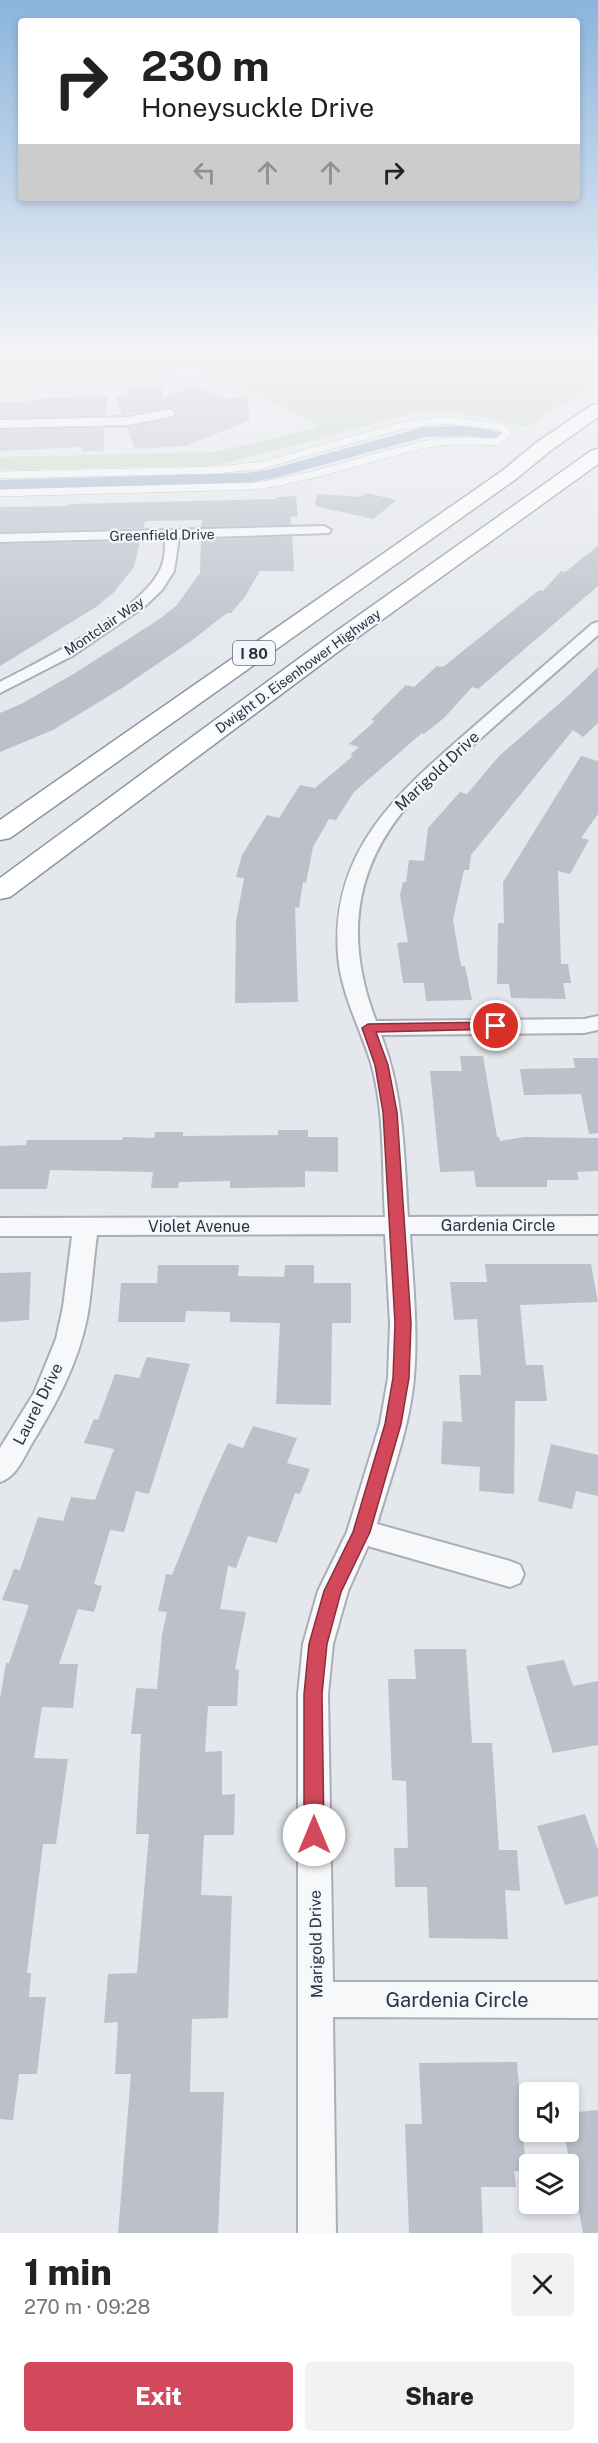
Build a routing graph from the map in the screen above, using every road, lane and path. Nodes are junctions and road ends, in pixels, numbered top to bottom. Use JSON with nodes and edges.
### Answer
{"nodes":[{"id":1,"x":291,"y":457,"type":"edge"},
{"id":2,"x":379,"y":457,"type":"edge"},
{"id":3,"x":531,"y":457,"type":"edge"},
{"id":4,"x":595,"y":457,"type":"edge"},
{"id":5,"x":0,"y":475,"type":"edge"},
{"id":6,"x":0,"y":493,"type":"edge"},
{"id":7,"x":324,"y":531,"type":"dead end"},
{"id":8,"x":172,"y":534,"type":"junction"},
{"id":9,"x":0,"y":538,"type":"edge"},
{"id":10,"x":598,"y":627,"type":"edge"},
{"id":11,"x":0,"y":688,"type":"edge"},
{"id":12,"x":0,"y":832,"type":"edge"},
{"id":13,"x":0,"y":891,"type":"edge"},
{"id":14,"x":598,"y":1023,"type":"edge"},
{"id":15,"x":368,"y":1028,"type":"junction"},
{"id":16,"x":598,"y":1225,"type":"edge"},
{"id":17,"x":86,"y":1226,"type":"junction"},
{"id":18,"x":398,"y":1226,"type":"junction"},
{"id":19,"x":0,"y":1227,"type":"edge"},
{"id":20,"x":0,"y":1471,"type":"edge"},
{"id":21,"x":361,"y":1532,"type":"junction"},
{"id":22,"x":510,"y":1574,"type":"dead end"},
{"id":23,"x":316,"y":2000,"type":"junction"},
{"id":24,"x":598,"y":2000,"type":"edge"},
{"id":25,"x":317,"y":2233,"type":"edge"}],
"edges":[{"from":1,"to":5,"type":"lane"},
{"from":2,"to":6,"type":"lane"},
{"from":3,"to":12,"type":"highway","number":"I 80"},
{"from":4,"to":13,"type":"highway","name":"Dwight D. Eisenhower Highway","number":"I 80"},
{"from":7,"to":8,"type":"street","name":"Greenfield Drive"},
{"from":8,"to":9,"type":"street","name":"Greenfield Drive"},
{"from":8,"to":11,"type":"street","name":"Montclair Way"},
{"from":10,"to":15,"type":"street","name":"Marigold Drive"},
{"from":14,"to":15,"type":"street"},
{"from":15,"to":18,"type":"street","name":"Marigold Drive"},
{"from":16,"to":18,"type":"street","name":"Gardenia Circle"},
{"from":17,"to":18,"type":"street","name":"Violet Avenue"},
{"from":17,"to":19,"type":"street","name":"Violet Avenue"},
{"from":17,"to":20,"type":"street","name":"Laurel Drive"},
{"from":18,"to":21,"type":"street","name":"Marigold Drive"},
{"from":21,"to":22,"type":"street"},
{"from":21,"to":23,"type":"street","name":"Marigold Drive"},
{"from":23,"to":24,"type":"street","name":"Gardenia Circle"},
{"from":23,"to":25,"type":"street","name":"Marigold Drive"}]}
